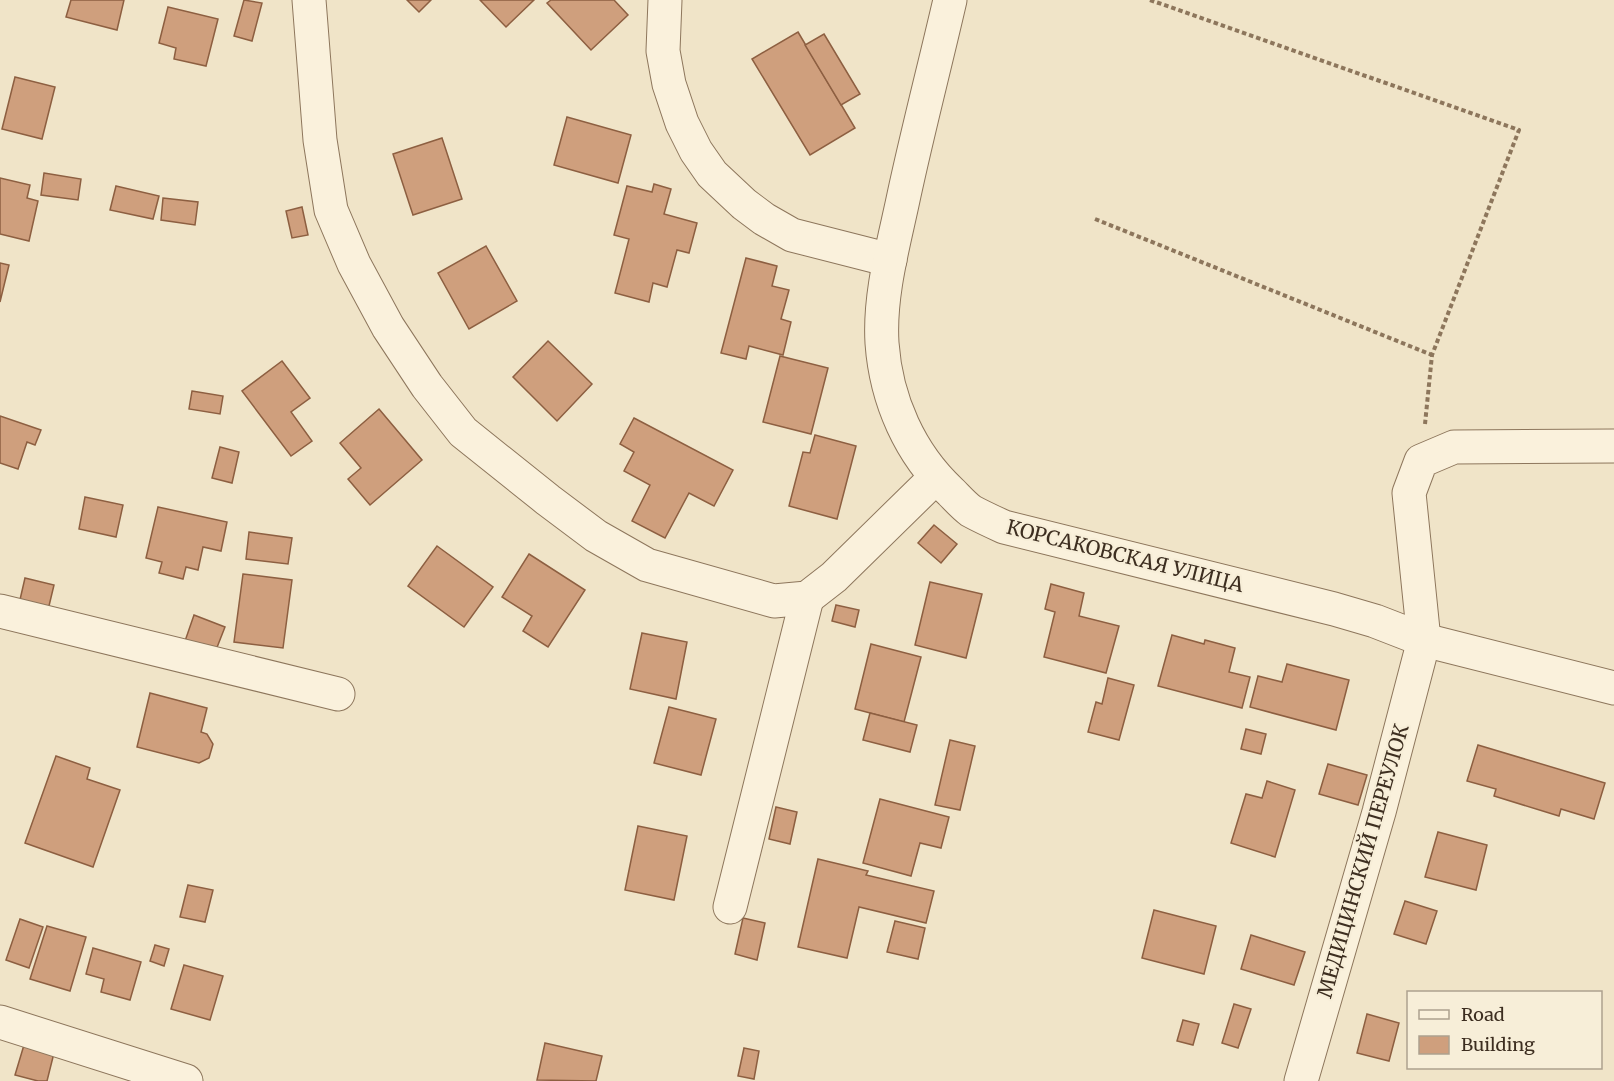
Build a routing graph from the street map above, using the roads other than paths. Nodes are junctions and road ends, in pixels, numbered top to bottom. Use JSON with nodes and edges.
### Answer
{"nodes":[{"id":1,"x":309,"y":0,"type":"edge"},
{"id":2,"x":665,"y":0,"type":"edge"},
{"id":3,"x":950,"y":0,"type":"edge"},
{"id":4,"x":890,"y":260,"type":"junction"},
{"id":5,"x":1614,"y":446,"type":"edge"},
{"id":6,"x":935,"y":478,"type":"junction"},
{"id":7,"x":807,"y":598,"type":"junction"},
{"id":8,"x":0,"y":611,"type":"edge"},
{"id":9,"x":1424,"y":640,"type":"junction"},
{"id":10,"x":1614,"y":688,"type":"edge"},
{"id":11,"x":338,"y":694,"type":"dead end"},
{"id":12,"x":730,"y":907,"type":"dead end"},
{"id":13,"x":0,"y":1022,"type":"edge"},
{"id":14,"x":186,"y":1081,"type":"edge"},
{"id":15,"x":1301,"y":1081,"type":"edge"}],
"edges":[{"from":1,"to":7,"type":"street"},
{"from":2,"to":4,"type":"street"},
{"from":3,"to":4,"type":"street","name":"КОРСАКОВСКАЯ УЛИЦА"},
{"from":4,"to":6,"type":"street","name":"КОРСАКОВСКАЯ УЛИЦА"},
{"from":5,"to":9,"type":"street"},
{"from":6,"to":7,"type":"street"},
{"from":6,"to":9,"type":"street","name":"КОРСАКОВСКАЯ УЛИЦА"},
{"from":7,"to":12,"type":"street"},
{"from":8,"to":11,"type":"street"},
{"from":9,"to":10,"type":"street","name":"КОРСАКОВСКАЯ УЛИЦА"},
{"from":9,"to":15,"type":"street","name":"МЕДИЦИНСКИЙ ПЕРЕУЛОК"},
{"from":13,"to":14,"type":"street"}]}
